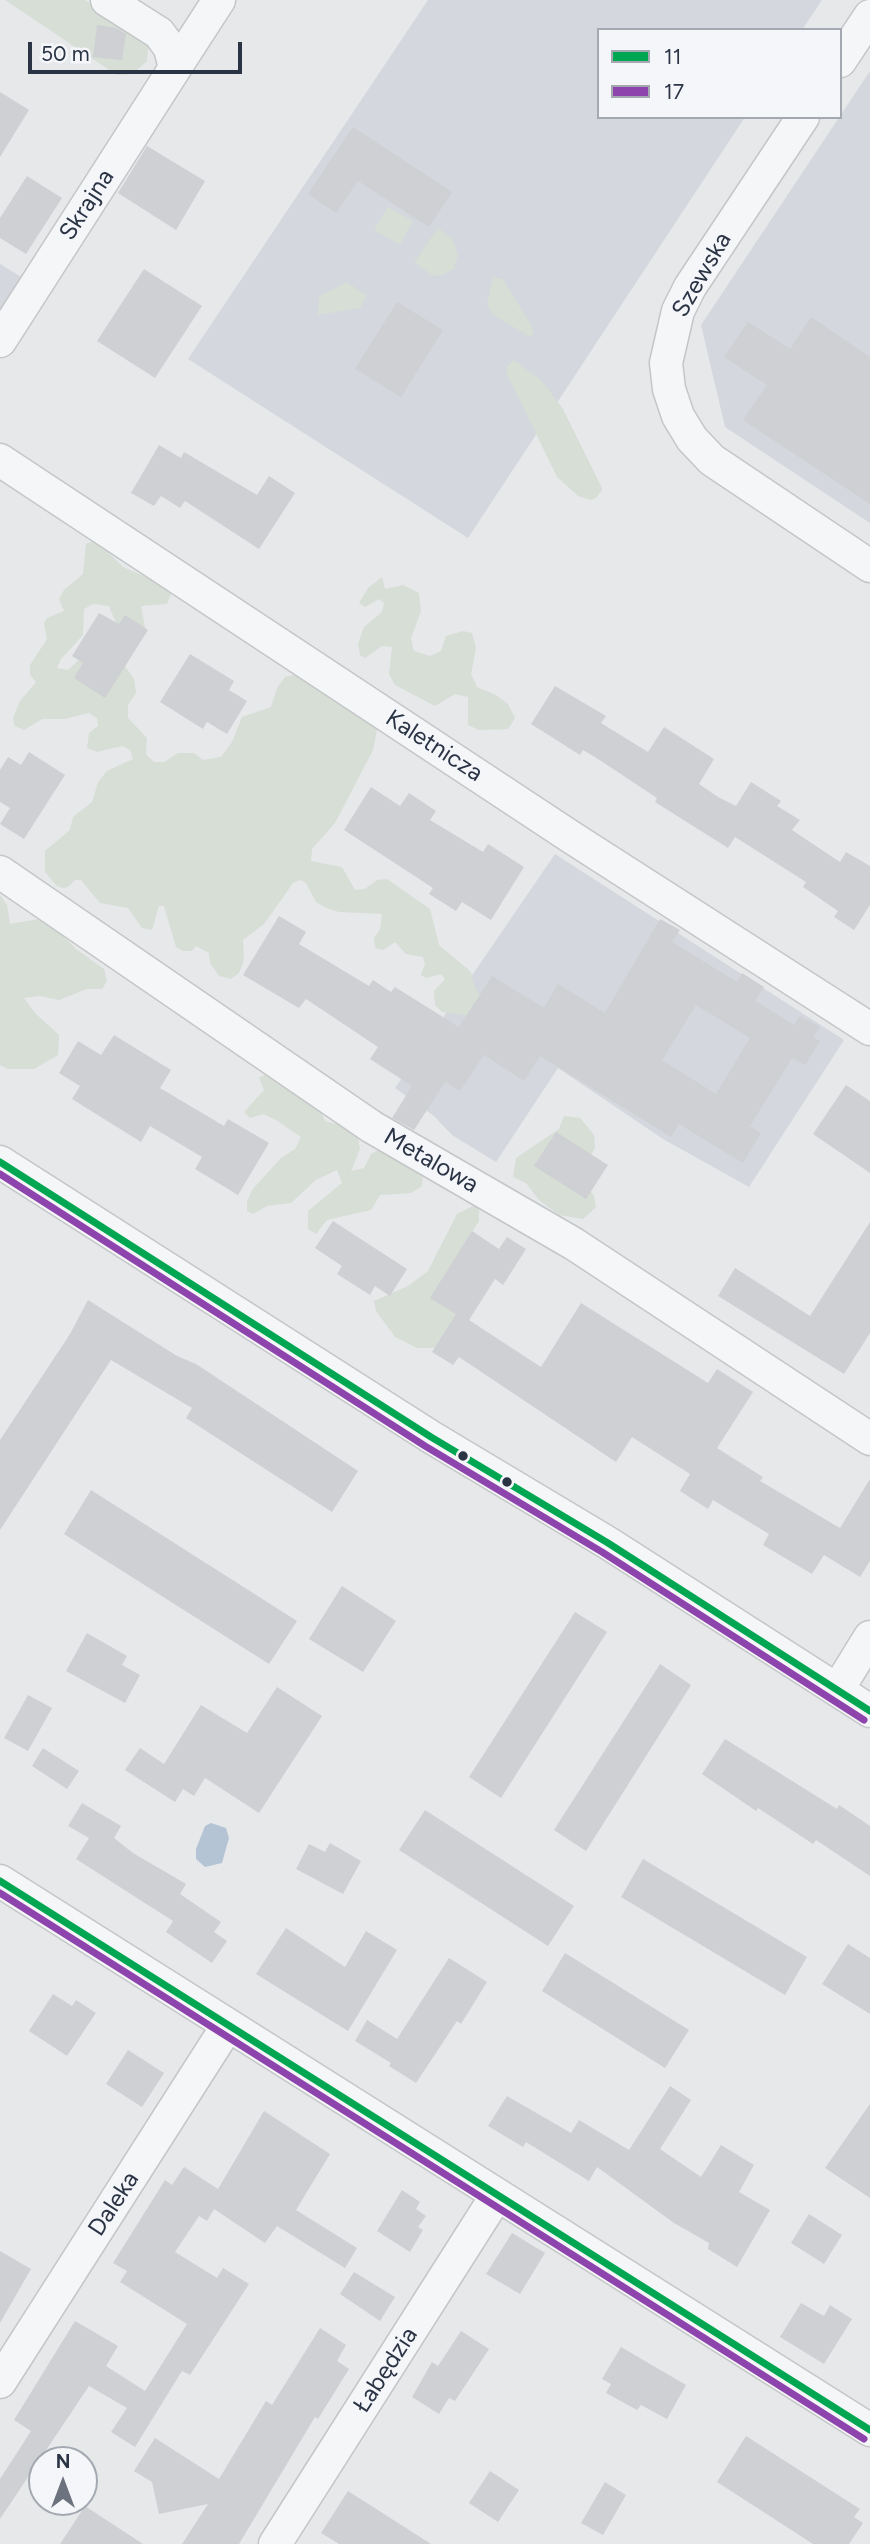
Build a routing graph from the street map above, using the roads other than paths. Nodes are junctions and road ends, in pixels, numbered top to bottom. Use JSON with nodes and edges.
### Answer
{"nodes":[{"id":1,"x":107,"y":0,"type":"edge"},
{"id":2,"x":219,"y":0,"type":"edge"},
{"id":3,"x":870,"y":16,"type":"edge"},
{"id":4,"x":842,"y":58,"type":"edge"},
{"id":5,"x":175,"y":68,"type":"junction"},
{"id":6,"x":802,"y":119,"type":"edge"},
{"id":7,"x":0,"y":341,"type":"edge"},
{"id":8,"x":0,"y":460,"type":"edge"},
{"id":9,"x":870,"y":566,"type":"edge"},
{"id":10,"x":0,"y":872,"type":"edge"},
{"id":11,"x":870,"y":1029,"type":"edge"},
{"id":12,"x":0,"y":1162,"type":"edge"},
{"id":13,"x":870,"y":1439,"type":"edge"},
{"id":14,"x":870,"y":1637,"type":"edge"},
{"id":15,"x":838,"y":1689,"type":"junction"},
{"id":16,"x":870,"y":1711,"type":"edge"},
{"id":17,"x":0,"y":1881,"type":"edge"},
{"id":18,"x":228,"y":2025,"type":"junction"},
{"id":19,"x":497,"y":2195,"type":"junction"},
{"id":20,"x":0,"y":2382,"type":"edge"},
{"id":21,"x":870,"y":2430,"type":"edge"},
{"id":22,"x":275,"y":2544,"type":"edge"}],
"edges":[{"from":1,"to":5,"type":"street"},
{"from":2,"to":5,"type":"street","name":"Skrajna"},
{"from":3,"to":4,"type":"street"},
{"from":5,"to":7,"type":"street","name":"Skrajna"},
{"from":6,"to":9,"type":"street","name":"Szewska"},
{"from":8,"to":11,"type":"street","name":"Kaletnicza"},
{"from":10,"to":13,"type":"street","name":"Metalowa"},
{"from":12,"to":15,"type":"street"},
{"from":14,"to":15,"type":"street"},
{"from":15,"to":16,"type":"street"},
{"from":17,"to":18,"type":"street"},
{"from":18,"to":19,"type":"street"},
{"from":18,"to":20,"type":"street","name":"Daleka"},
{"from":19,"to":21,"type":"street"},
{"from":19,"to":22,"type":"street","name":"Łabędzia"}]}
